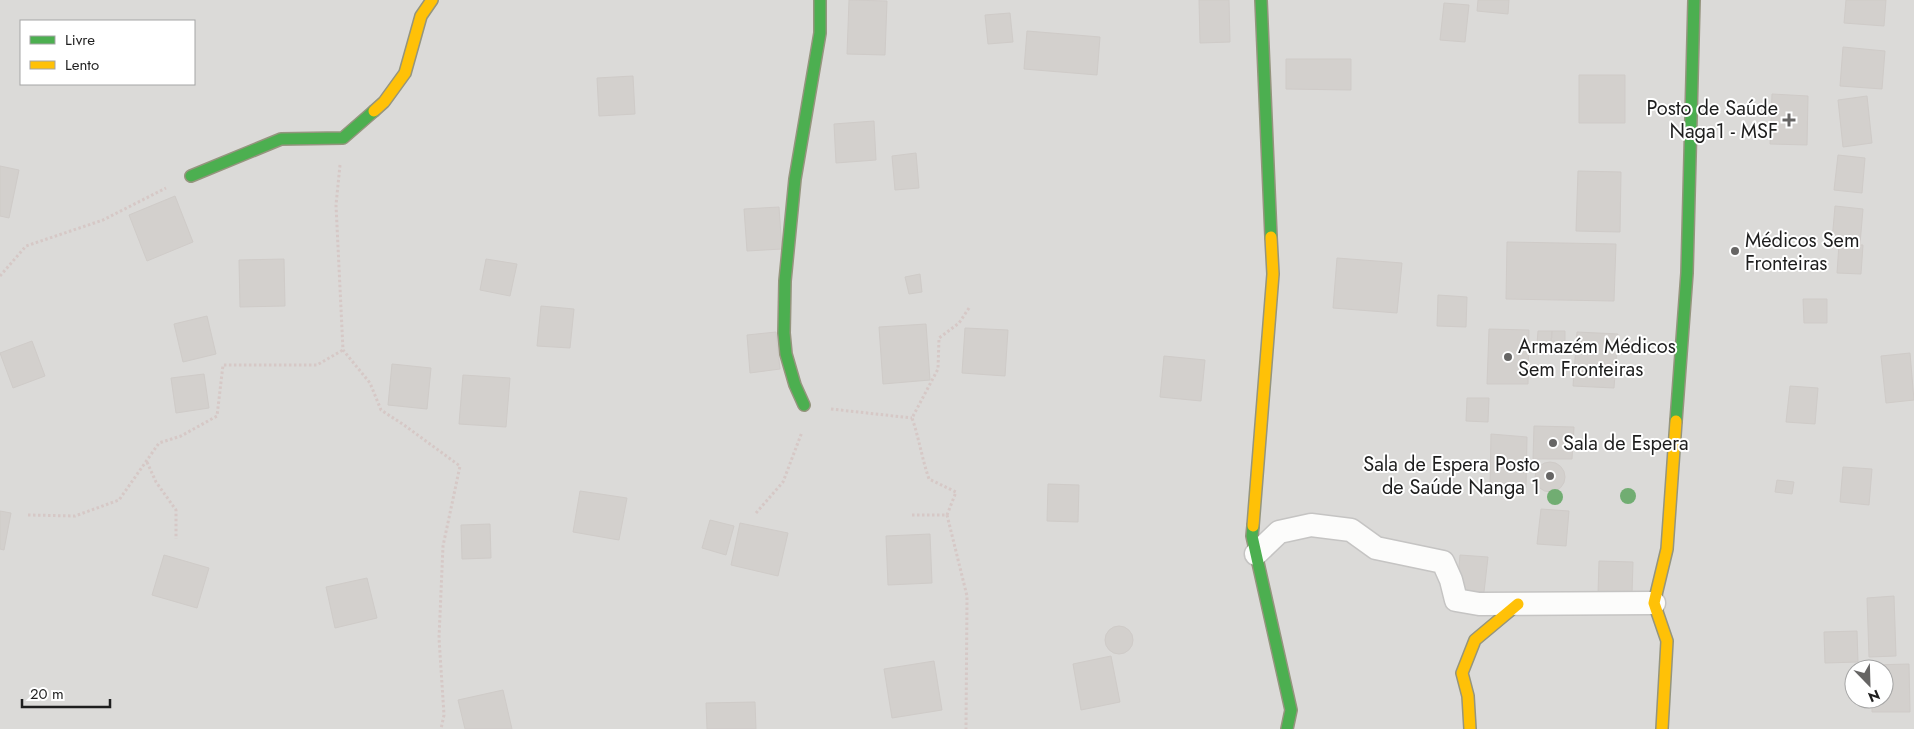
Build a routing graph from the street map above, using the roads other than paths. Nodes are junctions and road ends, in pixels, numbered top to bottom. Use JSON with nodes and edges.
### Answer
{"nodes":[{"id":1,"x":432,"y":0,"type":"edge"},
{"id":2,"x":820,"y":0,"type":"edge"},
{"id":3,"x":1261,"y":0,"type":"edge"},
{"id":4,"x":1694,"y":0,"type":"edge"},
{"id":5,"x":191,"y":176,"type":"road end"},
{"id":6,"x":804,"y":406,"type":"road end"},
{"id":7,"x":1256,"y":554,"type":"junction"},
{"id":8,"x":1654,"y":603,"type":"junction"},
{"id":9,"x":1518,"y":604,"type":"junction"},
{"id":10,"x":1293,"y":723,"type":"edge"},
{"id":11,"x":1470,"y":729,"type":"edge"},
{"id":12,"x":1662,"y":729,"type":"edge"}],
"edges":[{"from":1,"to":5,"type":"street"},
{"from":2,"to":6,"type":"street"},
{"from":3,"to":7,"type":"street"},
{"from":4,"to":8,"type":"street"},
{"from":7,"to":9,"type":"street"},
{"from":7,"to":10,"type":"street"},
{"from":8,"to":9,"type":"street"},
{"from":8,"to":12,"type":"street"},
{"from":9,"to":11,"type":"street"}]}
